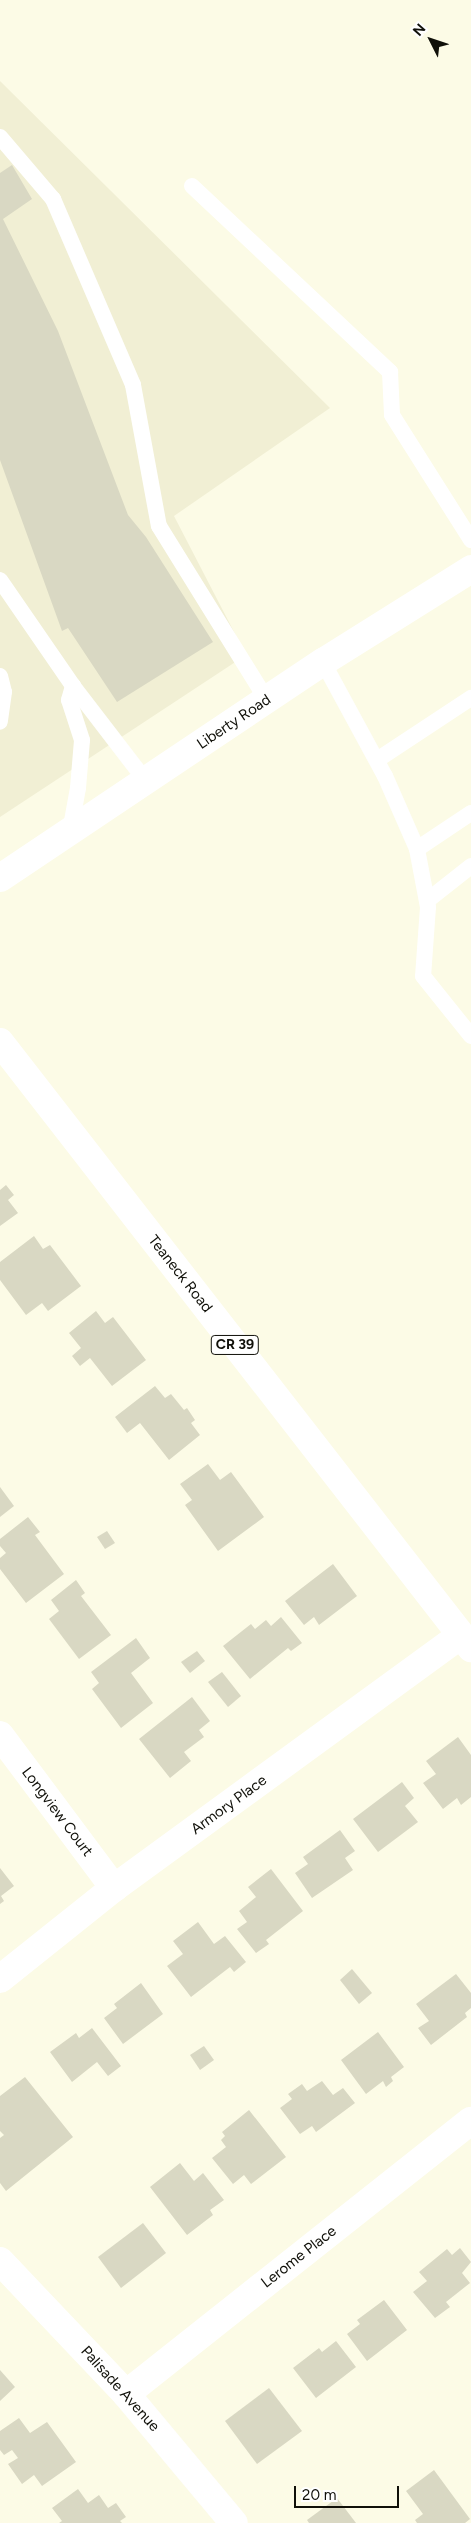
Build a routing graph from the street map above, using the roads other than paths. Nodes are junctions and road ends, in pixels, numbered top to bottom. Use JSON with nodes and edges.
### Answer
{"nodes":[{"id":1,"x":0,"y":137,"type":"edge"},
{"id":2,"x":192,"y":186,"type":"dead end"},
{"id":3,"x":471,"y":540,"type":"edge"},
{"id":4,"x":471,"y":570,"type":"edge"},
{"id":5,"x":0,"y":580,"type":"edge"},
{"id":6,"x":323,"y":662,"type":"junction"},
{"id":7,"x":0,"y":676,"type":"edge"},
{"id":8,"x":73,"y":686,"type":"junction"},
{"id":9,"x":471,"y":698,"type":"edge"},
{"id":10,"x":267,"y":700,"type":"junction"},
{"id":11,"x":0,"y":722,"type":"edge"},
{"id":12,"x":377,"y":760,"type":"junction"},
{"id":13,"x":146,"y":781,"type":"junction"},
{"id":14,"x":471,"y":813,"type":"edge"},
{"id":15,"x":70,"y":832,"type":"junction"},
{"id":16,"x":417,"y":849,"type":"junction"},
{"id":17,"x":471,"y":866,"type":"edge"},
{"id":18,"x":0,"y":878,"type":"edge"},
{"id":19,"x":428,"y":900,"type":"junction"},
{"id":20,"x":471,"y":1036,"type":"edge"},
{"id":21,"x":0,"y":1042,"type":"edge"},
{"id":22,"x":466,"y":1641,"type":"edge"},
{"id":23,"x":0,"y":1735,"type":"edge"},
{"id":24,"x":114,"y":1888,"type":"junction"},
{"id":25,"x":0,"y":1979,"type":"edge"},
{"id":26,"x":471,"y":2121,"type":"edge"},
{"id":27,"x":0,"y":2261,"type":"edge"},
{"id":28,"x":126,"y":2394,"type":"junction"},
{"id":29,"x":234,"y":2523,"type":"edge"}],
"edges":[{"from":1,"to":10,"type":"lane"},
{"from":2,"to":3,"type":"lane"},
{"from":4,"to":6,"type":"street","name":"Liberty Road"},
{"from":5,"to":8,"type":"lane"},
{"from":6,"to":10,"type":"street","name":"Liberty Road"},
{"from":6,"to":12,"type":"lane"},
{"from":7,"to":11,"type":"lane"},
{"from":8,"to":13,"type":"lane"},
{"from":8,"to":15,"type":"lane"},
{"from":9,"to":12,"type":"lane"},
{"from":10,"to":13,"type":"street","name":"Liberty Road"},
{"from":12,"to":16,"type":"lane"},
{"from":13,"to":15,"type":"street","name":"Liberty Road"},
{"from":14,"to":16,"type":"lane"},
{"from":15,"to":18,"type":"street","name":"Liberty Road"},
{"from":16,"to":19,"type":"lane"},
{"from":17,"to":19,"type":"lane"},
{"from":19,"to":20,"type":"lane"},
{"from":21,"to":22,"type":"street","name":"Teaneck Road","number":"CR 39"},
{"from":22,"to":24,"type":"street","name":"Armory Place"},
{"from":23,"to":24,"type":"street","name":"Longview Court"},
{"from":24,"to":25,"type":"street","name":"Armory Place"},
{"from":26,"to":28,"type":"street","name":"Lerome Place"},
{"from":27,"to":28,"type":"street","name":"Palisade Avenue"},
{"from":28,"to":29,"type":"street","name":"Palisade Avenue"}]}
